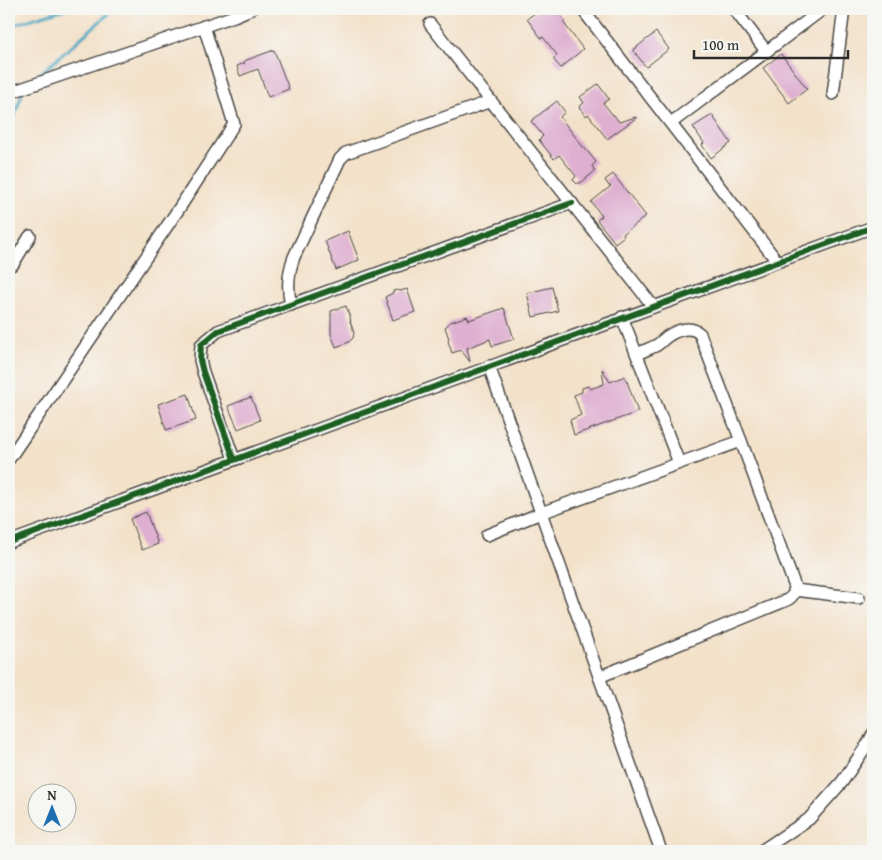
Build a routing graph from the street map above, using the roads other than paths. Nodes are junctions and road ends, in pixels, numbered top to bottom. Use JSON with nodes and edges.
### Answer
{"nodes":[{"id":1,"x":252,"y":9,"type":"edge"},
{"id":2,"x":582,"y":9,"type":"edge"},
{"id":3,"x":734,"y":9,"type":"edge"},
{"id":4,"x":823,"y":9,"type":"edge"},
{"id":5,"x":844,"y":9,"type":"edge"},
{"id":6,"x":430,"y":24,"type":"dead end"},
{"id":7,"x":204,"y":26,"type":"junction"},
{"id":8,"x":766,"y":51,"type":"junction"},
{"id":9,"x":9,"y":93,"type":"edge"},
{"id":10,"x":833,"y":94,"type":"dead end"},
{"id":11,"x":491,"y":101,"type":"junction"},
{"id":12,"x":671,"y":123,"type":"junction"},
{"id":13,"x":572,"y":203,"type":"junction"},
{"id":14,"x":873,"y":226,"type":"edge"},
{"id":15,"x":30,"y":236,"type":"dead end"},
{"id":16,"x":777,"y":261,"type":"junction"},
{"id":17,"x":9,"y":266,"type":"edge"},
{"id":18,"x":291,"y":305,"type":"junction"},
{"id":19,"x":653,"y":306,"type":"junction"},
{"id":20,"x":622,"y":317,"type":"junction"},
{"id":21,"x":637,"y":354,"type":"junction"},
{"id":22,"x":489,"y":366,"type":"junction"},
{"id":23,"x":741,"y":441,"type":"junction"},
{"id":24,"x":9,"y":459,"type":"edge"},
{"id":25,"x":234,"y":459,"type":"junction"},
{"id":26,"x":679,"y":463,"type":"junction"},
{"id":27,"x":541,"y":513,"type":"junction"},
{"id":28,"x":486,"y":535,"type":"dead end"},
{"id":29,"x":9,"y":542,"type":"edge"},
{"id":30,"x":795,"y":590,"type":"junction"},
{"id":31,"x":859,"y":598,"type":"dead end"},
{"id":32,"x":599,"y":677,"type":"junction"},
{"id":33,"x":873,"y":734,"type":"edge"},
{"id":34,"x":661,"y":851,"type":"edge"},
{"id":35,"x":761,"y":851,"type":"edge"}],
"edges":[{"from":1,"to":7,"type":"street"},
{"from":2,"to":12,"type":"street"},
{"from":3,"to":8,"type":"street"},
{"from":4,"to":8,"type":"street"},
{"from":5,"to":10,"type":"street"},
{"from":6,"to":11,"type":"street"},
{"from":7,"to":9,"type":"street"},
{"from":7,"to":24,"type":"street"},
{"from":8,"to":12,"type":"street"},
{"from":11,"to":13,"type":"street"},
{"from":11,"to":18,"type":"street"},
{"from":12,"to":16,"type":"street"},
{"from":13,"to":18,"type":"street"},
{"from":13,"to":19,"type":"street"},
{"from":14,"to":16,"type":"street"},
{"from":15,"to":17,"type":"street"},
{"from":16,"to":19,"type":"street"},
{"from":18,"to":25,"type":"street"},
{"from":19,"to":20,"type":"street"},
{"from":20,"to":21,"type":"street"},
{"from":20,"to":22,"type":"street"},
{"from":21,"to":23,"type":"street"},
{"from":21,"to":26,"type":"street"},
{"from":22,"to":25,"type":"street"},
{"from":22,"to":27,"type":"street"},
{"from":23,"to":26,"type":"street"},
{"from":23,"to":30,"type":"street"},
{"from":25,"to":29,"type":"street"},
{"from":26,"to":27,"type":"street"},
{"from":27,"to":28,"type":"street"},
{"from":27,"to":32,"type":"street"},
{"from":30,"to":31,"type":"street"},
{"from":30,"to":32,"type":"street"},
{"from":32,"to":34,"type":"street"},
{"from":33,"to":35,"type":"street"}]}
